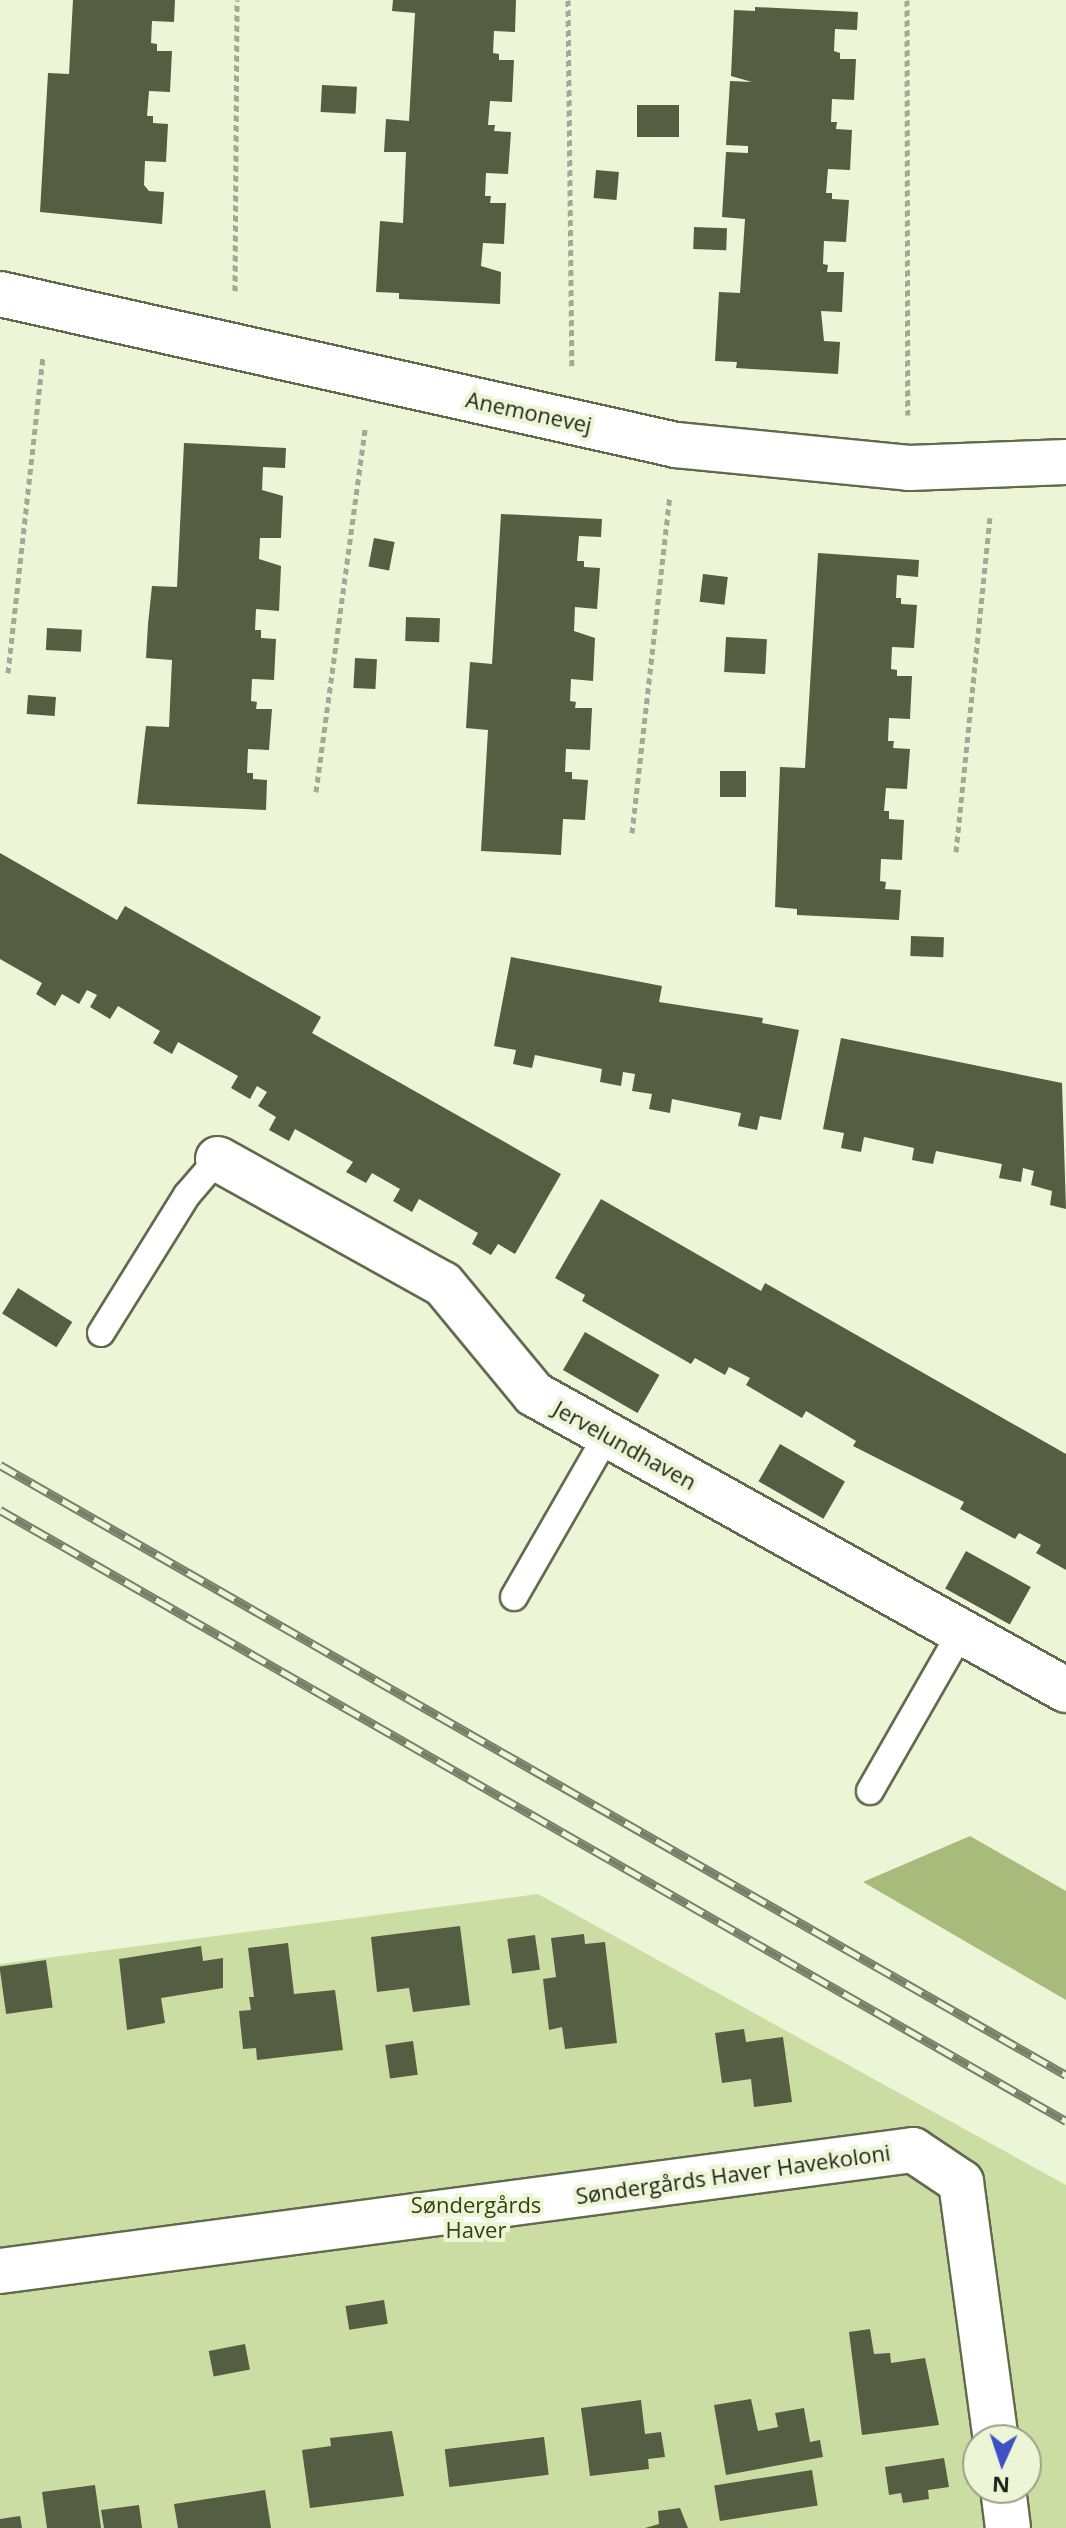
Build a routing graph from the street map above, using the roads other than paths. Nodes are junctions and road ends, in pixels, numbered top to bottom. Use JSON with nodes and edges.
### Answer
{"nodes":[{"id":1,"x":0,"y":294,"type":"edge"},
{"id":2,"x":1066,"y":462,"type":"edge"},
{"id":3,"x":218,"y":1159,"type":"joint"},
{"id":4,"x":101,"y":1333,"type":"dead end"},
{"id":5,"x":607,"y":1435,"type":"junction"},
{"id":6,"x":514,"y":1597,"type":"dead end"},
{"id":7,"x":961,"y":1632,"type":"junction"},
{"id":8,"x":1066,"y":1690,"type":"edge"},
{"id":9,"x":870,"y":1791,"type":"dead end"},
{"id":10,"x":0,"y":2271,"type":"edge"},
{"id":11,"x":994,"y":2424,"type":"edge"},
{"id":12,"x":1005,"y":2504,"type":"edge"},
{"id":13,"x":1008,"y":2528,"type":"edge"}],
"edges":[{"from":1,"to":2,"type":"street","name":"Anemonevej"},
{"from":3,"to":4,"type":"lane"},
{"from":3,"to":5,"type":"street","name":"Jervelundhaven"},
{"from":5,"to":6,"type":"lane"},
{"from":5,"to":7,"type":"street","name":"Jervelundhaven"},
{"from":7,"to":8,"type":"street","name":"Jervelundhaven"},
{"from":7,"to":9,"type":"lane"},
{"from":10,"to":11,"type":"street","name":"Søndergårds Haver Havekoloni"},
{"from":12,"to":13,"type":"street"}]}
